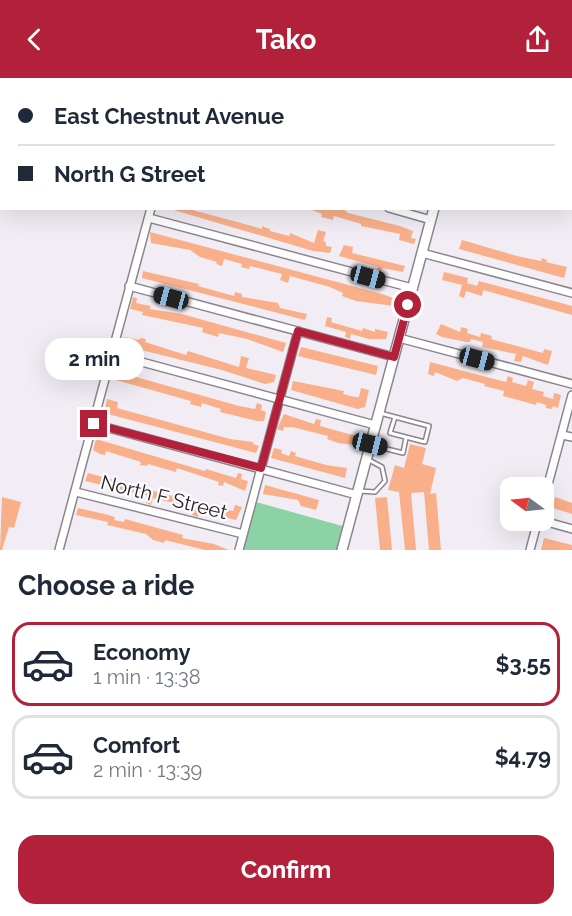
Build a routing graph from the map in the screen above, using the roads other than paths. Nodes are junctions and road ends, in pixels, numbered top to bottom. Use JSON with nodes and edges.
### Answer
{"nodes":[{"id":1,"x":151,"y":210,"type":"edge"},
{"id":2,"x":396,"y":210,"type":"edge"},
{"id":3,"x":434,"y":210,"type":"edge"},
{"id":4,"x":149,"y":218,"type":"junction"},
{"id":5,"x":431,"y":220,"type":"junction"},
{"id":6,"x":422,"y":253,"type":"junction"},
{"id":7,"x":129,"y":286,"type":"junction"},
{"id":8,"x":412,"y":288,"type":"junction"},
{"id":9,"x":572,"y":293,"type":"edge"},
{"id":10,"x":298,"y":331,"type":"junction"},
{"id":11,"x":399,"y":338,"type":"junction"},
{"id":12,"x":112,"y":354,"type":"junction"},
{"id":13,"x":394,"y":357,"type":"junction"},
{"id":14,"x":572,"y":384,"type":"edge"},
{"id":15,"x":572,"y":395,"type":"edge"},
{"id":16,"x":280,"y":399,"type":"junction"},
{"id":17,"x":378,"y":413,"type":"junction"},
{"id":18,"x":395,"y":417,"type":"junction"},
{"id":19,"x":94,"y":424,"type":"junction"},
{"id":20,"x":375,"y":425,"type":"junction"},
{"id":21,"x":562,"y":435,"type":"junction"},
{"id":22,"x":572,"y":437,"type":"edge"},
{"id":23,"x":406,"y":438,"type":"junction"},
{"id":24,"x":370,"y":444,"type":"junction"},
{"id":25,"x":366,"y":459,"type":"junction"},
{"id":26,"x":261,"y":468,"type":"junction"},
{"id":27,"x":550,"y":477,"type":"edge"},
{"id":28,"x":76,"y":492,"type":"junction"},
{"id":29,"x":357,"y":493,"type":"junction"},
{"id":30,"x":554,"y":524,"type":"edge"},
{"id":31,"x":572,"y":529,"type":"edge"},
{"id":32,"x":536,"y":531,"type":"edge"},
{"id":33,"x":243,"y":534,"type":"junction"},
{"id":34,"x":59,"y":550,"type":"edge"},
{"id":35,"x":239,"y":550,"type":"edge"},
{"id":36,"x":342,"y":550,"type":"edge"},
{"id":37,"x":530,"y":550,"type":"edge"}],
"edges":[{"from":1,"to":4,"type":"street"},
{"from":2,"to":5,"type":"street"},
{"from":3,"to":5,"type":"street"},
{"from":4,"to":7,"type":"street"},
{"from":4,"to":8,"type":"street"},
{"from":5,"to":6,"type":"street"},
{"from":6,"to":8,"type":"street"},
{"from":6,"to":9,"type":"street"},
{"from":7,"to":10,"type":"street"},
{"from":7,"to":12,"type":"street"},
{"from":8,"to":11,"type":"street"},
{"from":10,"to":13,"type":"street"},
{"from":10,"to":16,"type":"street"},
{"from":11,"to":13,"type":"street"},
{"from":11,"to":14,"type":"street"},
{"from":12,"to":16,"type":"street"},
{"from":12,"to":19,"type":"street"},
{"from":13,"to":17,"type":"street"},
{"from":15,"to":21,"type":"street"},
{"from":16,"to":20,"type":"street"},
{"from":16,"to":26,"type":"street"},
{"from":17,"to":18,"type":"lane"},
{"from":17,"to":20,"type":"street"},
{"from":18,"to":23,"type":"lane"},
{"from":18,"to":23,"type":"lane"},
{"from":19,"to":26,"type":"street"},
{"from":19,"to":28,"type":"street"},
{"from":20,"to":24,"type":"street"},
{"from":21,"to":22,"type":"street"},
{"from":21,"to":27,"type":"street"},
{"from":23,"to":24,"type":"lane"},
{"from":24,"to":25,"type":"street"},
{"from":25,"to":29,"type":"street"},
{"from":25,"to":29,"type":"lane"},
{"from":26,"to":29,"type":"street"},
{"from":26,"to":33,"type":"street"},
{"from":28,"to":33,"type":"street","name":"North F Street"},
{"from":28,"to":34,"type":"street"},
{"from":29,"to":36,"type":"street"},
{"from":30,"to":31,"type":"street"},
{"from":32,"to":37,"type":"street"},
{"from":33,"to":35,"type":"street"}]}
